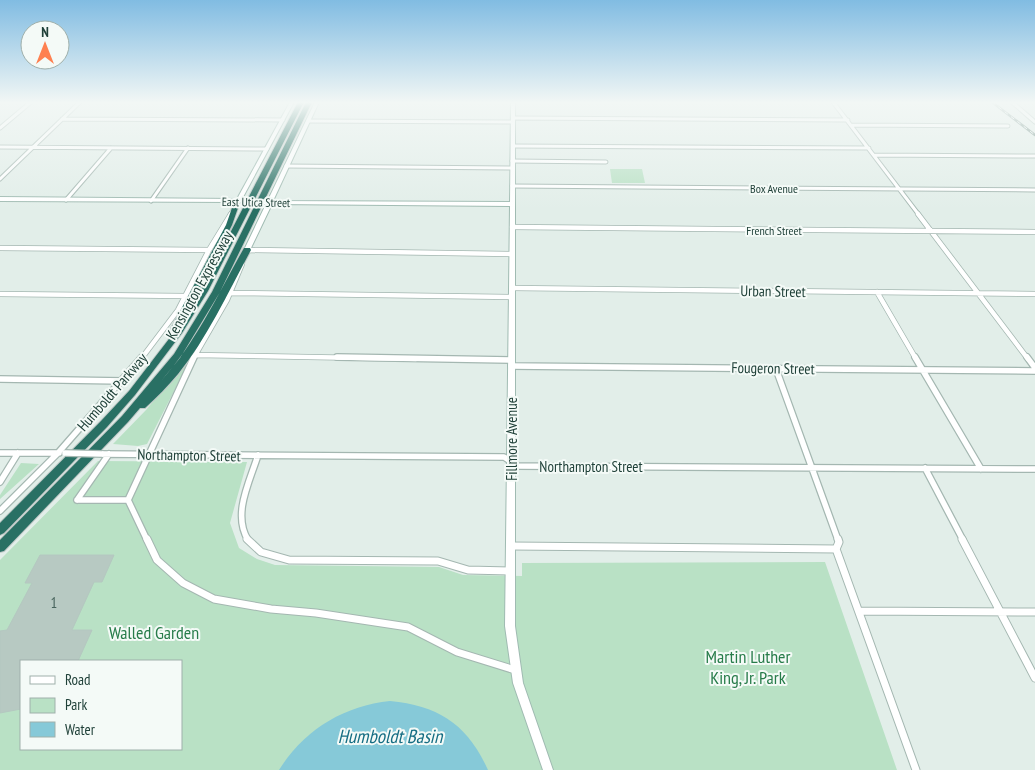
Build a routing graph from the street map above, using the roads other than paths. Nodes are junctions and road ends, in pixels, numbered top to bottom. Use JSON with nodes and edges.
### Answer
{"nodes":[{"id":1,"x":42,"y":138,"type":"edge"},
{"id":2,"x":274,"y":138,"type":"edge"},
{"id":3,"x":283,"y":138,"type":"edge"},
{"id":4,"x":291,"y":138,"type":"edge"},
{"id":5,"x":299,"y":138,"type":"edge"},
{"id":6,"x":512,"y":138,"type":"edge"},
{"id":7,"x":861,"y":138,"type":"edge"},
{"id":8,"x":512,"y":146,"type":"junction"},
{"id":9,"x":0,"y":147,"type":"edge"},
{"id":10,"x":33,"y":147,"type":"junction"},
{"id":11,"x":112,"y":148,"type":"junction"},
{"id":12,"x":188,"y":148,"type":"junction"},
{"id":13,"x":868,"y":148,"type":"junction"},
{"id":14,"x":268,"y":149,"type":"junction"},
{"id":15,"x":874,"y":155,"type":"junction"},
{"id":16,"x":1035,"y":156,"type":"edge"},
{"id":17,"x":512,"y":161,"type":"junction"},
{"id":18,"x":606,"y":162,"type":"dead end"},
{"id":19,"x":286,"y":166,"type":"junction"},
{"id":20,"x":512,"y":168,"type":"junction"},
{"id":21,"x":0,"y":179,"type":"edge"},
{"id":22,"x":512,"y":186,"type":"junction"},
{"id":23,"x":900,"y":189,"type":"junction"},
{"id":24,"x":1035,"y":190,"type":"edge"},
{"id":25,"x":0,"y":199,"type":"edge"},
{"id":26,"x":66,"y":200,"type":"junction"},
{"id":27,"x":151,"y":201,"type":"junction"},
{"id":28,"x":268,"y":202,"type":"junction"},
{"id":29,"x":239,"y":203,"type":"junction"},
{"id":30,"x":512,"y":204,"type":"junction"},
{"id":31,"x":512,"y":227,"type":"junction"},
{"id":32,"x":932,"y":231,"type":"junction"},
{"id":33,"x":1035,"y":232,"type":"edge"},
{"id":34,"x":0,"y":248,"type":"edge"},
{"id":35,"x":209,"y":250,"type":"junction"},
{"id":36,"x":247,"y":250,"type":"junction"},
{"id":37,"x":512,"y":254,"type":"junction"},
{"id":38,"x":512,"y":288,"type":"junction"},
{"id":39,"x":878,"y":292,"type":"junction"},
{"id":40,"x":231,"y":293,"type":"junction"},
{"id":41,"x":0,"y":294,"type":"edge"},
{"id":42,"x":979,"y":294,"type":"junction"},
{"id":43,"x":1035,"y":294,"type":"edge"},
{"id":44,"x":184,"y":296,"type":"junction"},
{"id":45,"x":512,"y":297,"type":"junction"},
{"id":46,"x":163,"y":353,"type":"junction"},
{"id":47,"x":195,"y":355,"type":"junction"},
{"id":48,"x":511,"y":363,"type":"junction"},
{"id":49,"x":776,"y":369,"type":"junction"},
{"id":50,"x":1035,"y":369,"type":"edge"},
{"id":51,"x":923,"y":370,"type":"junction"},
{"id":52,"x":0,"y":379,"type":"edge"},
{"id":53,"x":124,"y":381,"type":"junction"},
{"id":54,"x":125,"y":420,"type":"junction"},
{"id":55,"x":0,"y":453,"type":"edge"},
{"id":56,"x":18,"y":453,"type":"junction"},
{"id":57,"x":58,"y":453,"type":"junction"},
{"id":58,"x":105,"y":454,"type":"junction"},
{"id":59,"x":150,"y":455,"type":"junction"},
{"id":60,"x":258,"y":456,"type":"junction"},
{"id":61,"x":511,"y":461,"type":"junction"},
{"id":62,"x":812,"y":468,"type":"junction"},
{"id":63,"x":925,"y":468,"type":"junction"},
{"id":64,"x":981,"y":469,"type":"junction"},
{"id":65,"x":1035,"y":469,"type":"edge"},
{"id":66,"x":0,"y":482,"type":"edge"},
{"id":67,"x":128,"y":500,"type":"junction"},
{"id":68,"x":0,"y":511,"type":"edge"},
{"id":69,"x":0,"y":530,"type":"edge"},
{"id":70,"x":511,"y":546,"type":"junction"},
{"id":71,"x":0,"y":547,"type":"edge"},
{"id":72,"x":836,"y":550,"type":"junction"},
{"id":73,"x":510,"y":571,"type":"junction"},
{"id":74,"x":859,"y":611,"type":"junction"},
{"id":75,"x":1000,"y":612,"type":"junction"},
{"id":76,"x":1035,"y":612,"type":"edge"},
{"id":77,"x":515,"y":670,"type":"junction"},
{"id":78,"x":1035,"y":678,"type":"edge"},
{"id":79,"x":548,"y":770,"type":"edge"},
{"id":80,"x":916,"y":770,"type":"edge"}],
"edges":[{"from":1,"to":10,"type":"street"},
{"from":2,"to":14,"type":"street","name":"Humboldt Parkway"},
{"from":3,"to":46,"type":"highway","name":"Kensington Expressway"},
{"from":4,"to":54,"type":"highway","name":"Kensington Expressway"},
{"from":5,"to":19,"type":"street"},
{"from":6,"to":8,"type":"street","name":"Fillmore Avenue"},
{"from":7,"to":13,"type":"street"},
{"from":8,"to":13,"type":"street"},
{"from":8,"to":17,"type":"street","name":"Fillmore Avenue"},
{"from":9,"to":10,"type":"street"},
{"from":10,"to":11,"type":"street"},
{"from":10,"to":21,"type":"street"},
{"from":11,"to":12,"type":"street"},
{"from":11,"to":26,"type":"street"},
{"from":12,"to":14,"type":"street"},
{"from":12,"to":27,"type":"street"},
{"from":13,"to":15,"type":"street"},
{"from":14,"to":29,"type":"street","name":"Humboldt Parkway"},
{"from":15,"to":16,"type":"street"},
{"from":15,"to":23,"type":"street"},
{"from":17,"to":18,"type":"street"},
{"from":17,"to":20,"type":"street","name":"Fillmore Avenue"},
{"from":19,"to":20,"type":"street"},
{"from":19,"to":28,"type":"street"},
{"from":20,"to":22,"type":"street","name":"Fillmore Avenue"},
{"from":22,"to":23,"type":"street","name":"Box Avenue"},
{"from":22,"to":30,"type":"street","name":"Fillmore Avenue"},
{"from":23,"to":24,"type":"street","name":"Box Avenue"},
{"from":23,"to":32,"type":"street"},
{"from":25,"to":26,"type":"street","name":"East Utica Street"},
{"from":26,"to":27,"type":"street","name":"East Utica Street"},
{"from":27,"to":29,"type":"street","name":"East Utica Street"},
{"from":28,"to":29,"type":"street","name":"East Utica Street","bridge":true},
{"from":28,"to":30,"type":"street","name":"East Utica Street"},
{"from":28,"to":36,"type":"street"},
{"from":29,"to":35,"type":"street","name":"Humboldt Parkway"},
{"from":29,"to":46,"type":"highway"},
{"from":30,"to":31,"type":"street","name":"Fillmore Avenue"},
{"from":31,"to":32,"type":"street","name":"French Street"},
{"from":31,"to":37,"type":"street","name":"Fillmore Avenue"},
{"from":32,"to":33,"type":"street","name":"French Street"},
{"from":32,"to":42,"type":"street"},
{"from":34,"to":35,"type":"street"},
{"from":35,"to":44,"type":"street","name":"Humboldt Parkway"},
{"from":36,"to":37,"type":"street"},
{"from":36,"to":40,"type":"street"},
{"from":36,"to":54,"type":"highway"},
{"from":37,"to":38,"type":"street","name":"Fillmore Avenue"},
{"from":38,"to":39,"type":"street","name":"Urban Street"},
{"from":38,"to":45,"type":"street","name":"Fillmore Avenue"},
{"from":39,"to":42,"type":"street","name":"Urban Street"},
{"from":39,"to":51,"type":"street"},
{"from":40,"to":45,"type":"street"},
{"from":40,"to":47,"type":"street"},
{"from":41,"to":44,"type":"street"},
{"from":42,"to":43,"type":"street","name":"Urban Street"},
{"from":42,"to":50,"type":"street"},
{"from":44,"to":53,"type":"street","name":"Humboldt Parkway"},
{"from":45,"to":48,"type":"street","name":"Fillmore Avenue"},
{"from":46,"to":69,"type":"highway","name":"Kensington Expressway"},
{"from":47,"to":48,"type":"street","name":"Fougeron Street"},
{"from":47,"to":59,"type":"street"},
{"from":48,"to":49,"type":"street","name":"Fougeron Street"},
{"from":48,"to":61,"type":"street","name":"Fillmore Avenue"},
{"from":49,"to":51,"type":"street","name":"Fougeron Street"},
{"from":49,"to":62,"type":"street"},
{"from":50,"to":51,"type":"street","name":"Fougeron Street"},
{"from":51,"to":64,"type":"street"},
{"from":52,"to":53,"type":"street"},
{"from":53,"to":57,"type":"street","name":"Humboldt Parkway"},
{"from":54,"to":71,"type":"highway","name":"Kensington Expressway"},
{"from":55,"to":56,"type":"street","name":"Northampton Street"},
{"from":56,"to":57,"type":"street","name":"Northampton Street"},
{"from":56,"to":66,"type":"street"},
{"from":57,"to":58,"type":"street","name":"Northampton Street","bridge":true},
{"from":57,"to":68,"type":"street","name":"Humboldt Parkway"},
{"from":58,"to":59,"type":"street","name":"Northampton Street"},
{"from":58,"to":67,"type":"street"},
{"from":59,"to":60,"type":"street","name":"Northampton Street"},
{"from":59,"to":67,"type":"street"},
{"from":60,"to":61,"type":"street","name":"Northampton Street"},
{"from":60,"to":73,"type":"street"},
{"from":61,"to":62,"type":"street","name":"Northampton Street"},
{"from":61,"to":70,"type":"street","name":"Fillmore Avenue"},
{"from":62,"to":63,"type":"street","name":"Northampton Street"},
{"from":62,"to":72,"type":"street"},
{"from":63,"to":64,"type":"street","name":"Northampton Street"},
{"from":63,"to":75,"type":"street"},
{"from":64,"to":65,"type":"street","name":"Northampton Street"},
{"from":67,"to":77,"type":"street"},
{"from":70,"to":72,"type":"street"},
{"from":70,"to":73,"type":"street","name":"Fillmore Avenue"},
{"from":72,"to":74,"type":"street"},
{"from":73,"to":77,"type":"street","name":"Fillmore Avenue"},
{"from":74,"to":75,"type":"street"},
{"from":74,"to":80,"type":"street"},
{"from":75,"to":76,"type":"street"},
{"from":75,"to":78,"type":"street"},
{"from":77,"to":79,"type":"street","name":"Fillmore Avenue"}]}
